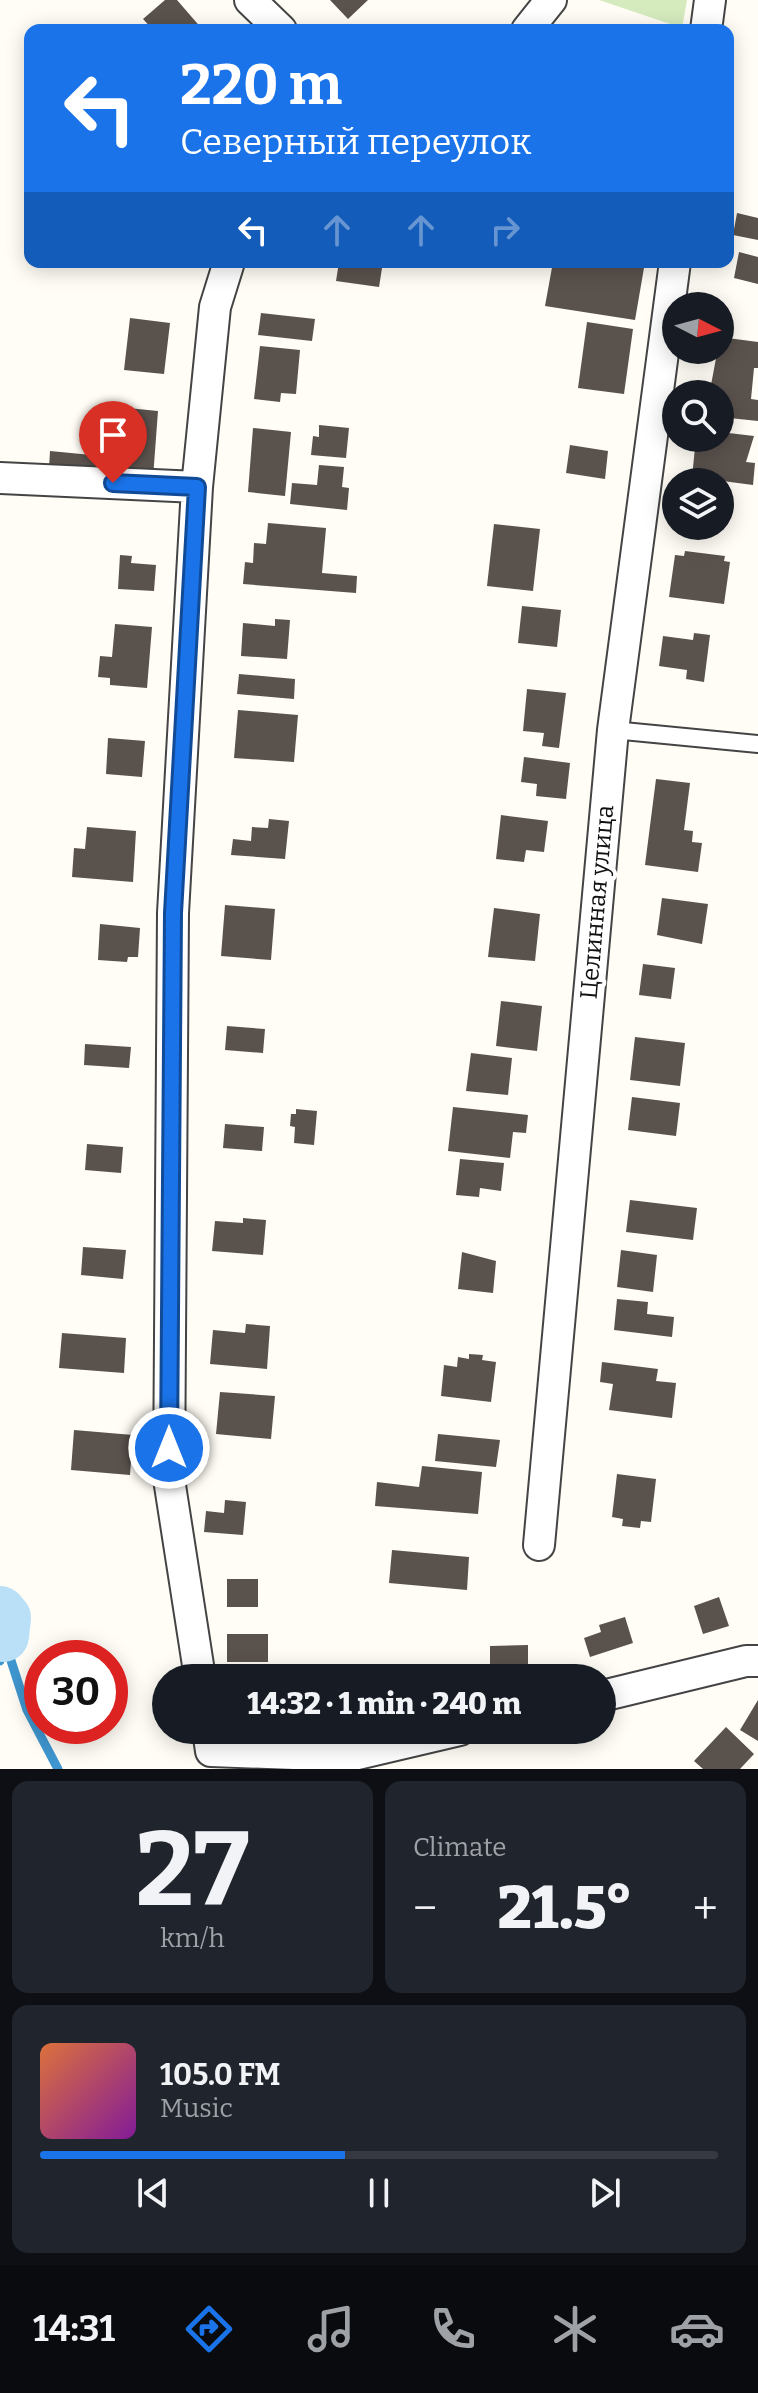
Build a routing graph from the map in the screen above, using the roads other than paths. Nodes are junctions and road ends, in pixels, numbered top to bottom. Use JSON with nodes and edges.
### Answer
{"nodes":[{"id":1,"x":250,"y":0,"type":"edge"},
{"id":2,"x":551,"y":0,"type":"edge"},
{"id":3,"x":710,"y":0,"type":"edge"},
{"id":4,"x":275,"y":24,"type":"edge"},
{"id":5,"x":532,"y":24,"type":"edge"},
{"id":6,"x":707,"y":24,"type":"edge"},
{"id":7,"x":227,"y":268,"type":"edge"},
{"id":8,"x":674,"y":268,"type":"edge"},
{"id":9,"x":0,"y":478,"type":"edge"},
{"id":10,"x":197,"y":487,"type":"junction"},
{"id":11,"x":613,"y":730,"type":"junction"},
{"id":12,"x":758,"y":744,"type":"edge"},
{"id":13,"x":539,"y":1545,"type":"dead end"},
{"id":14,"x":758,"y":1661,"type":"edge"},
{"id":15,"x":198,"y":1664,"type":"edge"},
{"id":16,"x":616,"y":1693,"type":"edge"},
{"id":17,"x":210,"y":1744,"type":"edge"},
{"id":18,"x":400,"y":1744,"type":"edge"}],
"edges":[{"from":1,"to":4,"type":"street"},
{"from":2,"to":5,"type":"street"},
{"from":3,"to":6,"type":"street"},
{"from":7,"to":10,"type":"street"},
{"from":8,"to":11,"type":"street","name":"Целинная улица"},
{"from":9,"to":10,"type":"street"},
{"from":10,"to":15,"type":"street"},
{"from":11,"to":12,"type":"lane"},
{"from":11,"to":13,"type":"street","name":"Целинная улица"},
{"from":14,"to":16,"type":"street"},
{"from":17,"to":18,"type":"street"}]}
